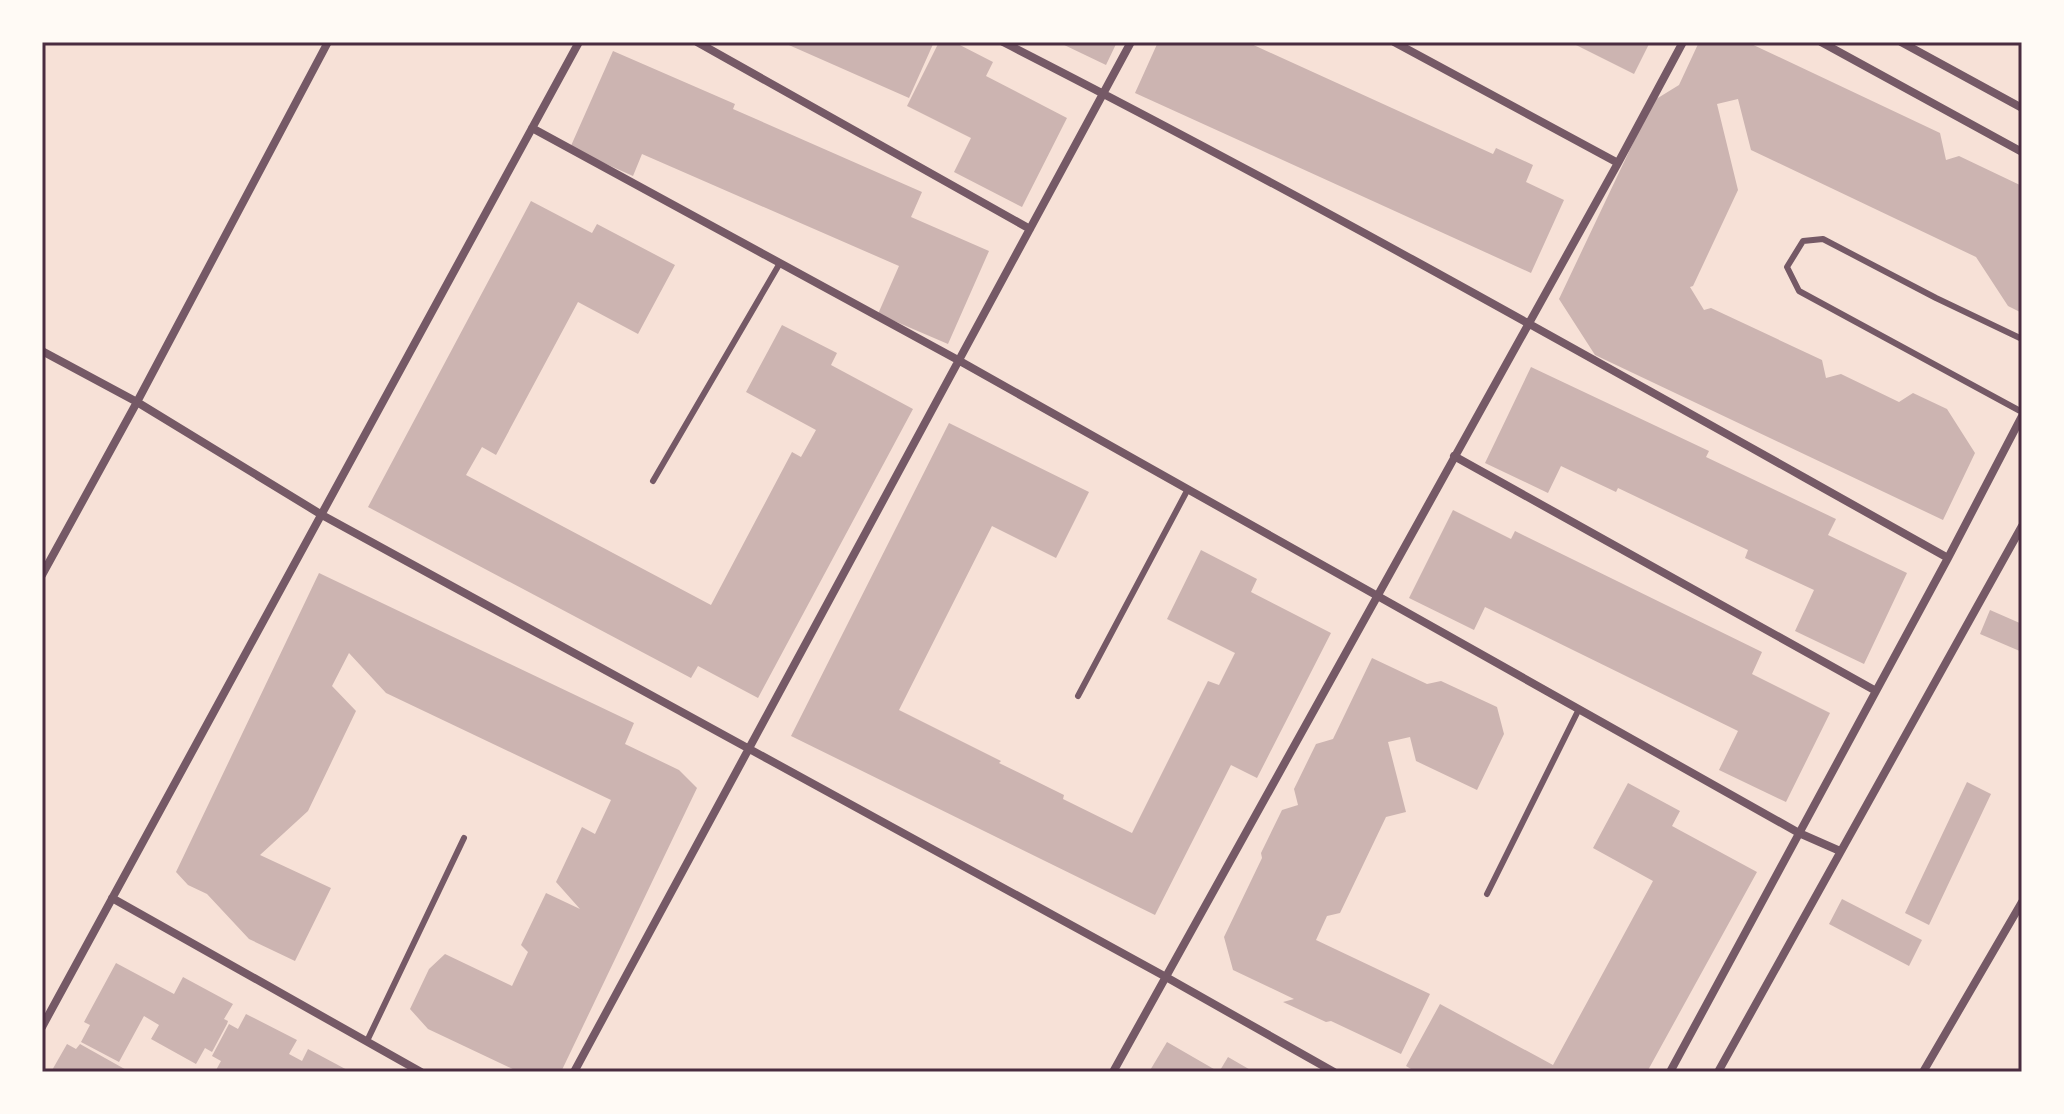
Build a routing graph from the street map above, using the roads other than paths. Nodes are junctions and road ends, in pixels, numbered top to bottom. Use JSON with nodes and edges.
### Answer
{"nodes":[{"id":1,"x":328,"y":42,"type":"edge"},
{"id":2,"x":579,"y":42,"type":"edge"},
{"id":3,"x":697,"y":42,"type":"edge"},
{"id":4,"x":1003,"y":42,"type":"edge"},
{"id":5,"x":1131,"y":42,"type":"edge"},
{"id":6,"x":1394,"y":42,"type":"edge"},
{"id":7,"x":1683,"y":42,"type":"edge"},
{"id":8,"x":1821,"y":42,"type":"edge"},
{"id":9,"x":1901,"y":42,"type":"edge"},
{"id":10,"x":1104,"y":93,"type":"junction"},
{"id":11,"x":2022,"y":108,"type":"edge"},
{"id":12,"x":532,"y":128,"type":"junction"},
{"id":13,"x":2022,"y":152,"type":"edge"},
{"id":14,"x":1618,"y":163,"type":"junction"},
{"id":15,"x":1030,"y":229,"type":"junction"},
{"id":16,"x":780,"y":263,"type":"junction"},
{"id":17,"x":1529,"y":323,"type":"junction"},
{"id":18,"x":2022,"y":339,"type":"edge"},
{"id":19,"x":42,"y":351,"type":"edge"},
{"id":20,"x":958,"y":360,"type":"junction"},
{"id":21,"x":137,"y":402,"type":"junction"},
{"id":22,"x":2022,"y":414,"type":"edge"},
{"id":23,"x":1454,"y":456,"type":"junction"},
{"id":24,"x":653,"y":481,"type":"dead end"},
{"id":25,"x":1188,"y":489,"type":"junction"},
{"id":26,"x":322,"y":515,"type":"junction"},
{"id":27,"x":2022,"y":526,"type":"edge"},
{"id":28,"x":1948,"y":558,"type":"junction"},
{"id":29,"x":42,"y":575,"type":"edge"},
{"id":30,"x":1379,"y":596,"type":"junction"},
{"id":31,"x":1876,"y":691,"type":"junction"},
{"id":32,"x":1078,"y":696,"type":"dead end"},
{"id":33,"x":1579,"y":709,"type":"junction"},
{"id":34,"x":749,"y":748,"type":"junction"},
{"id":35,"x":1799,"y":833,"type":"junction"},
{"id":36,"x":464,"y":838,"type":"dead end"},
{"id":37,"x":1840,"y":851,"type":"junction"},
{"id":38,"x":1487,"y":894,"type":"dead end"},
{"id":39,"x":112,"y":898,"type":"junction"},
{"id":40,"x":2022,"y":902,"type":"edge"},
{"id":41,"x":1166,"y":977,"type":"junction"},
{"id":42,"x":42,"y":1027,"type":"edge"},
{"id":43,"x":367,"y":1041,"type":"junction"},
{"id":44,"x":421,"y":1072,"type":"edge"},
{"id":45,"x":574,"y":1072,"type":"edge"},
{"id":46,"x":1113,"y":1072,"type":"edge"},
{"id":47,"x":1334,"y":1072,"type":"edge"},
{"id":48,"x":1670,"y":1072,"type":"edge"},
{"id":49,"x":1718,"y":1072,"type":"edge"},
{"id":50,"x":1923,"y":1072,"type":"edge"}],
"edges":[{"from":1,"to":21,"type":"street"},
{"from":2,"to":12,"type":"street"},
{"from":3,"to":15,"type":"street"},
{"from":4,"to":10,"type":"street"},
{"from":5,"to":10,"type":"street"},
{"from":6,"to":14,"type":"street"},
{"from":7,"to":14,"type":"street"},
{"from":8,"to":13,"type":"street"},
{"from":9,"to":11,"type":"street"},
{"from":10,"to":15,"type":"street"},
{"from":10,"to":17,"type":"street"},
{"from":12,"to":16,"type":"street"},
{"from":12,"to":26,"type":"street"},
{"from":14,"to":17,"type":"street"},
{"from":15,"to":20,"type":"street"},
{"from":16,"to":20,"type":"street"},
{"from":16,"to":24,"type":"lane"},
{"from":17,"to":23,"type":"street"},
{"from":17,"to":28,"type":"street"},
{"from":18,"to":22,"type":"lane"},
{"from":19,"to":21,"type":"street"},
{"from":20,"to":25,"type":"street"},
{"from":20,"to":34,"type":"street"},
{"from":21,"to":26,"type":"street"},
{"from":21,"to":29,"type":"street"},
{"from":22,"to":28,"type":"street"},
{"from":23,"to":30,"type":"street"},
{"from":23,"to":31,"type":"street"},
{"from":25,"to":30,"type":"street"},
{"from":25,"to":32,"type":"lane"},
{"from":26,"to":34,"type":"street"},
{"from":26,"to":39,"type":"street"},
{"from":27,"to":37,"type":"street"},
{"from":28,"to":31,"type":"street"},
{"from":30,"to":33,"type":"street"},
{"from":30,"to":41,"type":"street"},
{"from":31,"to":35,"type":"street"},
{"from":33,"to":35,"type":"street"},
{"from":33,"to":38,"type":"lane"},
{"from":34,"to":41,"type":"street"},
{"from":34,"to":45,"type":"street"},
{"from":35,"to":37,"type":"street"},
{"from":35,"to":48,"type":"street"},
{"from":36,"to":43,"type":"lane"},
{"from":37,"to":49,"type":"street"},
{"from":39,"to":42,"type":"street"},
{"from":39,"to":43,"type":"street"},
{"from":40,"to":50,"type":"street"},
{"from":41,"to":46,"type":"street"},
{"from":41,"to":47,"type":"street"},
{"from":43,"to":44,"type":"street"}]}
